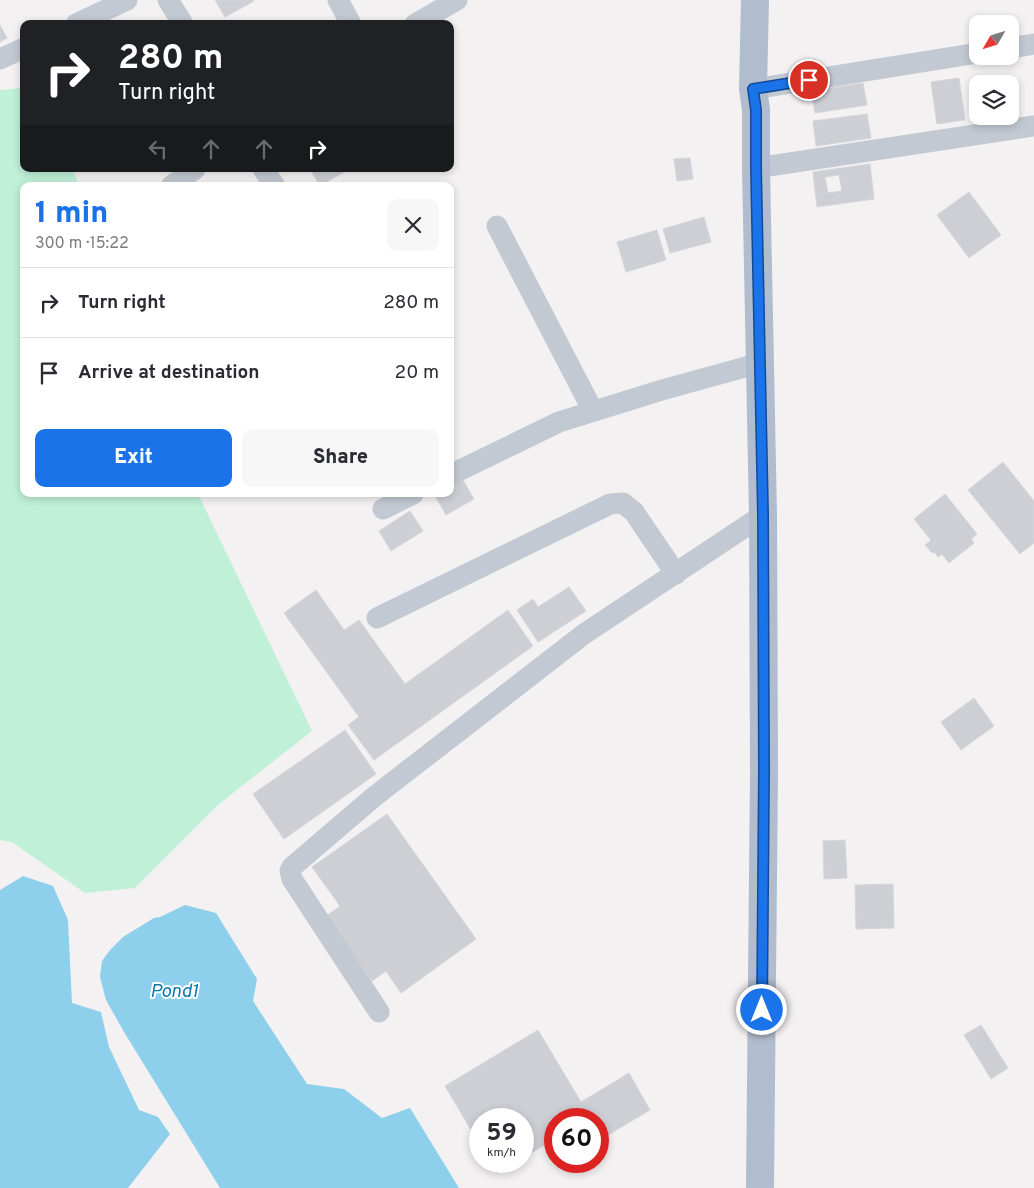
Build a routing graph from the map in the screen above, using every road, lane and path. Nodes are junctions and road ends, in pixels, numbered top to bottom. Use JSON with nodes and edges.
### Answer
{"nodes":[{"id":1,"x":127,"y":0,"type":"edge"},
{"id":2,"x":168,"y":0,"type":"edge"},
{"id":3,"x":338,"y":0,"type":"edge"},
{"id":4,"x":457,"y":0,"type":"edge"},
{"id":5,"x":755,"y":0,"type":"edge"},
{"id":6,"x":84,"y":20,"type":"edge"},
{"id":7,"x":180,"y":20,"type":"edge"},
{"id":8,"x":349,"y":20,"type":"edge"},
{"id":9,"x":422,"y":20,"type":"edge"},
{"id":10,"x":1034,"y":44,"type":"edge"},
{"id":11,"x":1019,"y":46,"type":"edge"},
{"id":12,"x":20,"y":50,"type":"edge"},
{"id":13,"x":969,"y":54,"type":"edge"},
{"id":14,"x":0,"y":59,"type":"edge"},
{"id":15,"x":753,"y":89,"type":"junction"},
{"id":16,"x":1034,"y":126,"type":"edge"},
{"id":17,"x":756,"y":168,"type":"junction"},
{"id":18,"x":190,"y":172,"type":"edge"},
{"id":19,"x":176,"y":182,"type":"edge"},
{"id":20,"x":497,"y":226,"type":"dead end"},
{"id":21,"x":760,"y":363,"type":"junction"},
{"id":22,"x":593,"y":411,"type":"junction"},
{"id":23,"x":454,"y":473,"type":"edge"},
{"id":24,"x":407,"y":497,"type":"edge"},
{"id":25,"x":383,"y":509,"type":"dead end"},
{"id":26,"x":763,"y":515,"type":"junction"},
{"id":27,"x":676,"y":574,"type":"junction"},
{"id":28,"x":377,"y":618,"type":"dead end"},
{"id":29,"x":379,"y":1012,"type":"dead end"},
{"id":30,"x":760,"y":1188,"type":"edge"}],
"edges":[{"from":1,"to":6,"type":"street"},
{"from":2,"to":7,"type":"street"},
{"from":3,"to":8,"type":"street"},
{"from":4,"to":9,"type":"street"},
{"from":5,"to":15,"type":"main road"},
{"from":10,"to":11,"type":"street"},
{"from":12,"to":14,"type":"street"},
{"from":13,"to":15,"type":"street"},
{"from":15,"to":17,"type":"main road"},
{"from":16,"to":17,"type":"street"},
{"from":17,"to":21,"type":"main road"},
{"from":18,"to":19,"type":"street"},
{"from":20,"to":22,"type":"street"},
{"from":21,"to":22,"type":"street"},
{"from":21,"to":26,"type":"main road"},
{"from":22,"to":23,"type":"street"},
{"from":24,"to":25,"type":"street"},
{"from":26,"to":27,"type":"street"},
{"from":26,"to":30,"type":"main road"},
{"from":27,"to":28,"type":"street"},
{"from":27,"to":29,"type":"street"}]}
